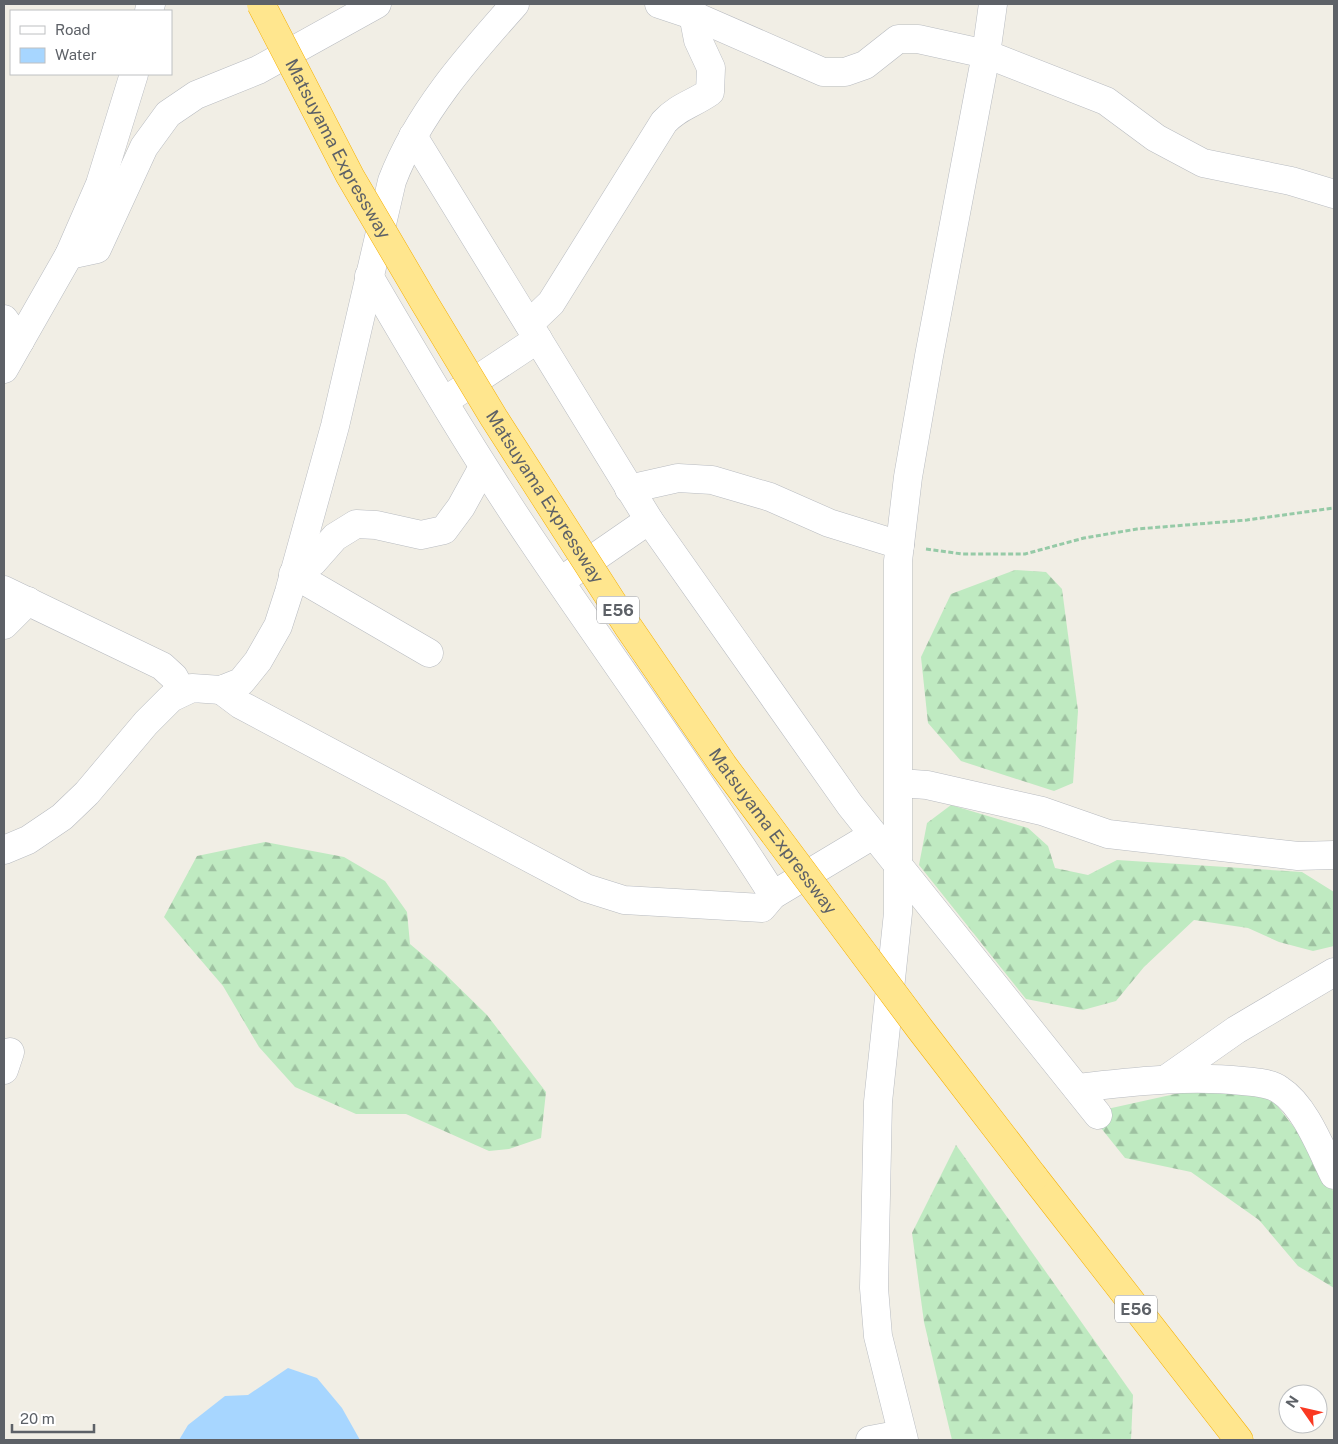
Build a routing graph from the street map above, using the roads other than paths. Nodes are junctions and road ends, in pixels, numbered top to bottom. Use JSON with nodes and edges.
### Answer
{"nodes":[{"id":1,"x":261,"y":4,"type":"edge"},
{"id":2,"x":376,"y":4,"type":"edge"},
{"id":3,"x":515,"y":4,"type":"edge"},
{"id":4,"x":660,"y":4,"type":"edge"},
{"id":5,"x":994,"y":4,"type":"edge"},
{"id":6,"x":692,"y":10,"type":"edge"},
{"id":7,"x":986,"y":54,"type":"junction"},
{"id":8,"x":134,"y":75,"type":"edge"},
{"id":9,"x":413,"y":136,"type":"junction"},
{"id":10,"x":1334,"y":194,"type":"edge"},
{"id":11,"x":69,"y":255,"type":"junction"},
{"id":12,"x":369,"y":276,"type":"junction"},
{"id":13,"x":4,"y":319,"type":"edge"},
{"id":14,"x":534,"y":332,"type":"junction"},
{"id":15,"x":20,"y":341,"type":"junction"},
{"id":16,"x":4,"y":369,"type":"edge"},
{"id":17,"x":443,"y":402,"type":"junction"},
{"id":18,"x":483,"y":467,"type":"junction"},
{"id":19,"x":629,"y":489,"type":"junction"},
{"id":20,"x":649,"y":520,"type":"junction"},
{"id":21,"x":900,"y":545,"type":"junction"},
{"id":22,"x":294,"y":574,"type":"junction"},
{"id":23,"x":560,"y":581,"type":"junction"},
{"id":24,"x":16,"y":595,"type":"edge"},
{"id":25,"x":4,"y":625,"type":"edge"},
{"id":26,"x":429,"y":653,"type":"dead end"},
{"id":27,"x":221,"y":690,"type":"junction"},
{"id":28,"x":182,"y":692,"type":"junction"},
{"id":29,"x":900,"y":783,"type":"junction"},
{"id":30,"x":873,"y":835,"type":"junction"},
{"id":31,"x":4,"y":850,"type":"edge"},
{"id":32,"x":1334,"y":855,"type":"edge"},
{"id":33,"x":900,"y":866,"type":"junction"},
{"id":34,"x":773,"y":895,"type":"junction"},
{"id":35,"x":1334,"y":972,"type":"edge"},
{"id":36,"x":1169,"y":1078,"type":"junction"},
{"id":37,"x":1077,"y":1088,"type":"junction"},
{"id":38,"x":1098,"y":1115,"type":"dead end"},
{"id":39,"x":1334,"y":1175,"type":"edge"},
{"id":40,"x":903,"y":1437,"type":"edge"},
{"id":41,"x":870,"y":1440,"type":"edge"},
{"id":42,"x":1238,"y":1440,"type":"edge"}],
"edges":[{"from":1,"to":42,"type":"highway","name":"Matsuyama Expressway","number":"E56","bridge":true},
{"from":2,"to":11,"type":"street"},
{"from":3,"to":9,"type":"street"},
{"from":4,"to":6,"type":"street"},
{"from":5,"to":7,"type":"street"},
{"from":6,"to":7,"type":"street"},
{"from":6,"to":14,"type":"street"},
{"from":7,"to":10,"type":"street"},
{"from":7,"to":21,"type":"street"},
{"from":8,"to":11,"type":"street"},
{"from":9,"to":12,"type":"street"},
{"from":9,"to":14,"type":"street"},
{"from":11,"to":15,"type":"street"},
{"from":12,"to":17,"type":"street"},
{"from":12,"to":22,"type":"street"},
{"from":13,"to":15,"type":"street"},
{"from":14,"to":17,"type":"street"},
{"from":14,"to":19,"type":"street"},
{"from":15,"to":16,"type":"street"},
{"from":17,"to":18,"type":"street"},
{"from":18,"to":22,"type":"street"},
{"from":18,"to":23,"type":"street"},
{"from":19,"to":20,"type":"street"},
{"from":19,"to":21,"type":"street"},
{"from":20,"to":23,"type":"street"},
{"from":20,"to":30,"type":"street"},
{"from":21,"to":29,"type":"street"},
{"from":22,"to":26,"type":"street"},
{"from":22,"to":27,"type":"street"},
{"from":23,"to":34,"type":"street"},
{"from":24,"to":25,"type":"street"},
{"from":24,"to":28,"type":"street"},
{"from":27,"to":28,"type":"street"},
{"from":27,"to":34,"type":"street"},
{"from":28,"to":31,"type":"street"},
{"from":29,"to":32,"type":"street"},
{"from":29,"to":33,"type":"street"},
{"from":30,"to":33,"type":"street"},
{"from":30,"to":34,"type":"street"},
{"from":33,"to":37,"type":"street"},
{"from":33,"to":40,"type":"street"},
{"from":35,"to":36,"type":"street"},
{"from":36,"to":37,"type":"street"},
{"from":36,"to":39,"type":"street"},
{"from":37,"to":38,"type":"street"},
{"from":40,"to":41,"type":"street"}]}
